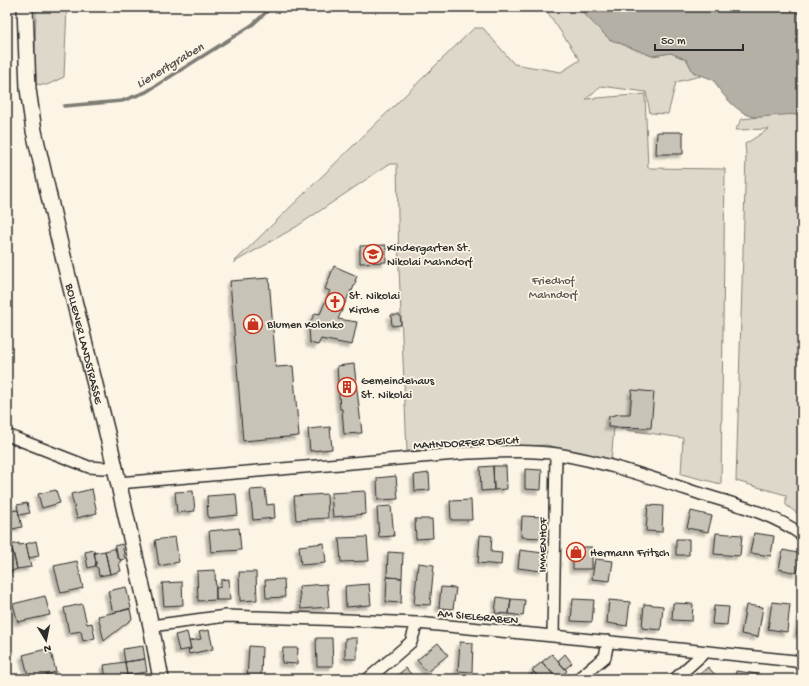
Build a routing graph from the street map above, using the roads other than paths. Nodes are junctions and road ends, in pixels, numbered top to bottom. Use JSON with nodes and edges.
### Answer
{"nodes":[{"id":1,"x":25,"y":7,"type":"edge"},
{"id":2,"x":7,"y":435,"type":"edge"},
{"id":3,"x":556,"y":454,"type":"junction"},
{"id":4,"x":115,"y":467,"type":"junction"},
{"id":5,"x":118,"y":483,"type":"junction"},
{"id":6,"x":802,"y":535,"type":"edge"},
{"id":7,"x":417,"y":623,"type":"junction"},
{"id":8,"x":151,"y":626,"type":"junction"},
{"id":9,"x":554,"y":636,"type":"junction"},
{"id":10,"x":608,"y":641,"type":"junction"},
{"id":11,"x":705,"y":652,"type":"junction"},
{"id":12,"x":802,"y":664,"type":"edge"},
{"id":13,"x":161,"y":679,"type":"edge"},
{"id":14,"x":368,"y":679,"type":"edge"},
{"id":15,"x":578,"y":679,"type":"edge"},
{"id":16,"x":675,"y":679,"type":"edge"}],
"edges":[{"from":1,"to":4,"type":"street","name":"BOLLENER LANDSTRASSE"},
{"from":2,"to":4,"type":"street"},
{"from":3,"to":5,"type":"street","name":"MAHNDORFER DEICH"},
{"from":3,"to":6,"type":"street","name":"MAHNDORFER DEICH"},
{"from":3,"to":9,"type":"street","name":"IMMENHOF"},
{"from":4,"to":5,"type":"street","name":"BOLLENER LANDSTRASSE"},
{"from":5,"to":8,"type":"street","name":"BOLLENER LANDSTRASSE"},
{"from":7,"to":8,"type":"street","name":"AM SIELGRABEN"},
{"from":7,"to":9,"type":"street","name":"AM SIELGRABEN"},
{"from":7,"to":14,"type":"street"},
{"from":8,"to":13,"type":"street","name":"BOLLENER LANDSTRASSE"},
{"from":9,"to":10,"type":"street","name":"AM SIELGRABEN"},
{"from":10,"to":11,"type":"street","name":"AM SIELGRABEN"},
{"from":10,"to":15,"type":"street"},
{"from":11,"to":12,"type":"street","name":"AM SIELGRABEN"},
{"from":11,"to":16,"type":"street"}]}
